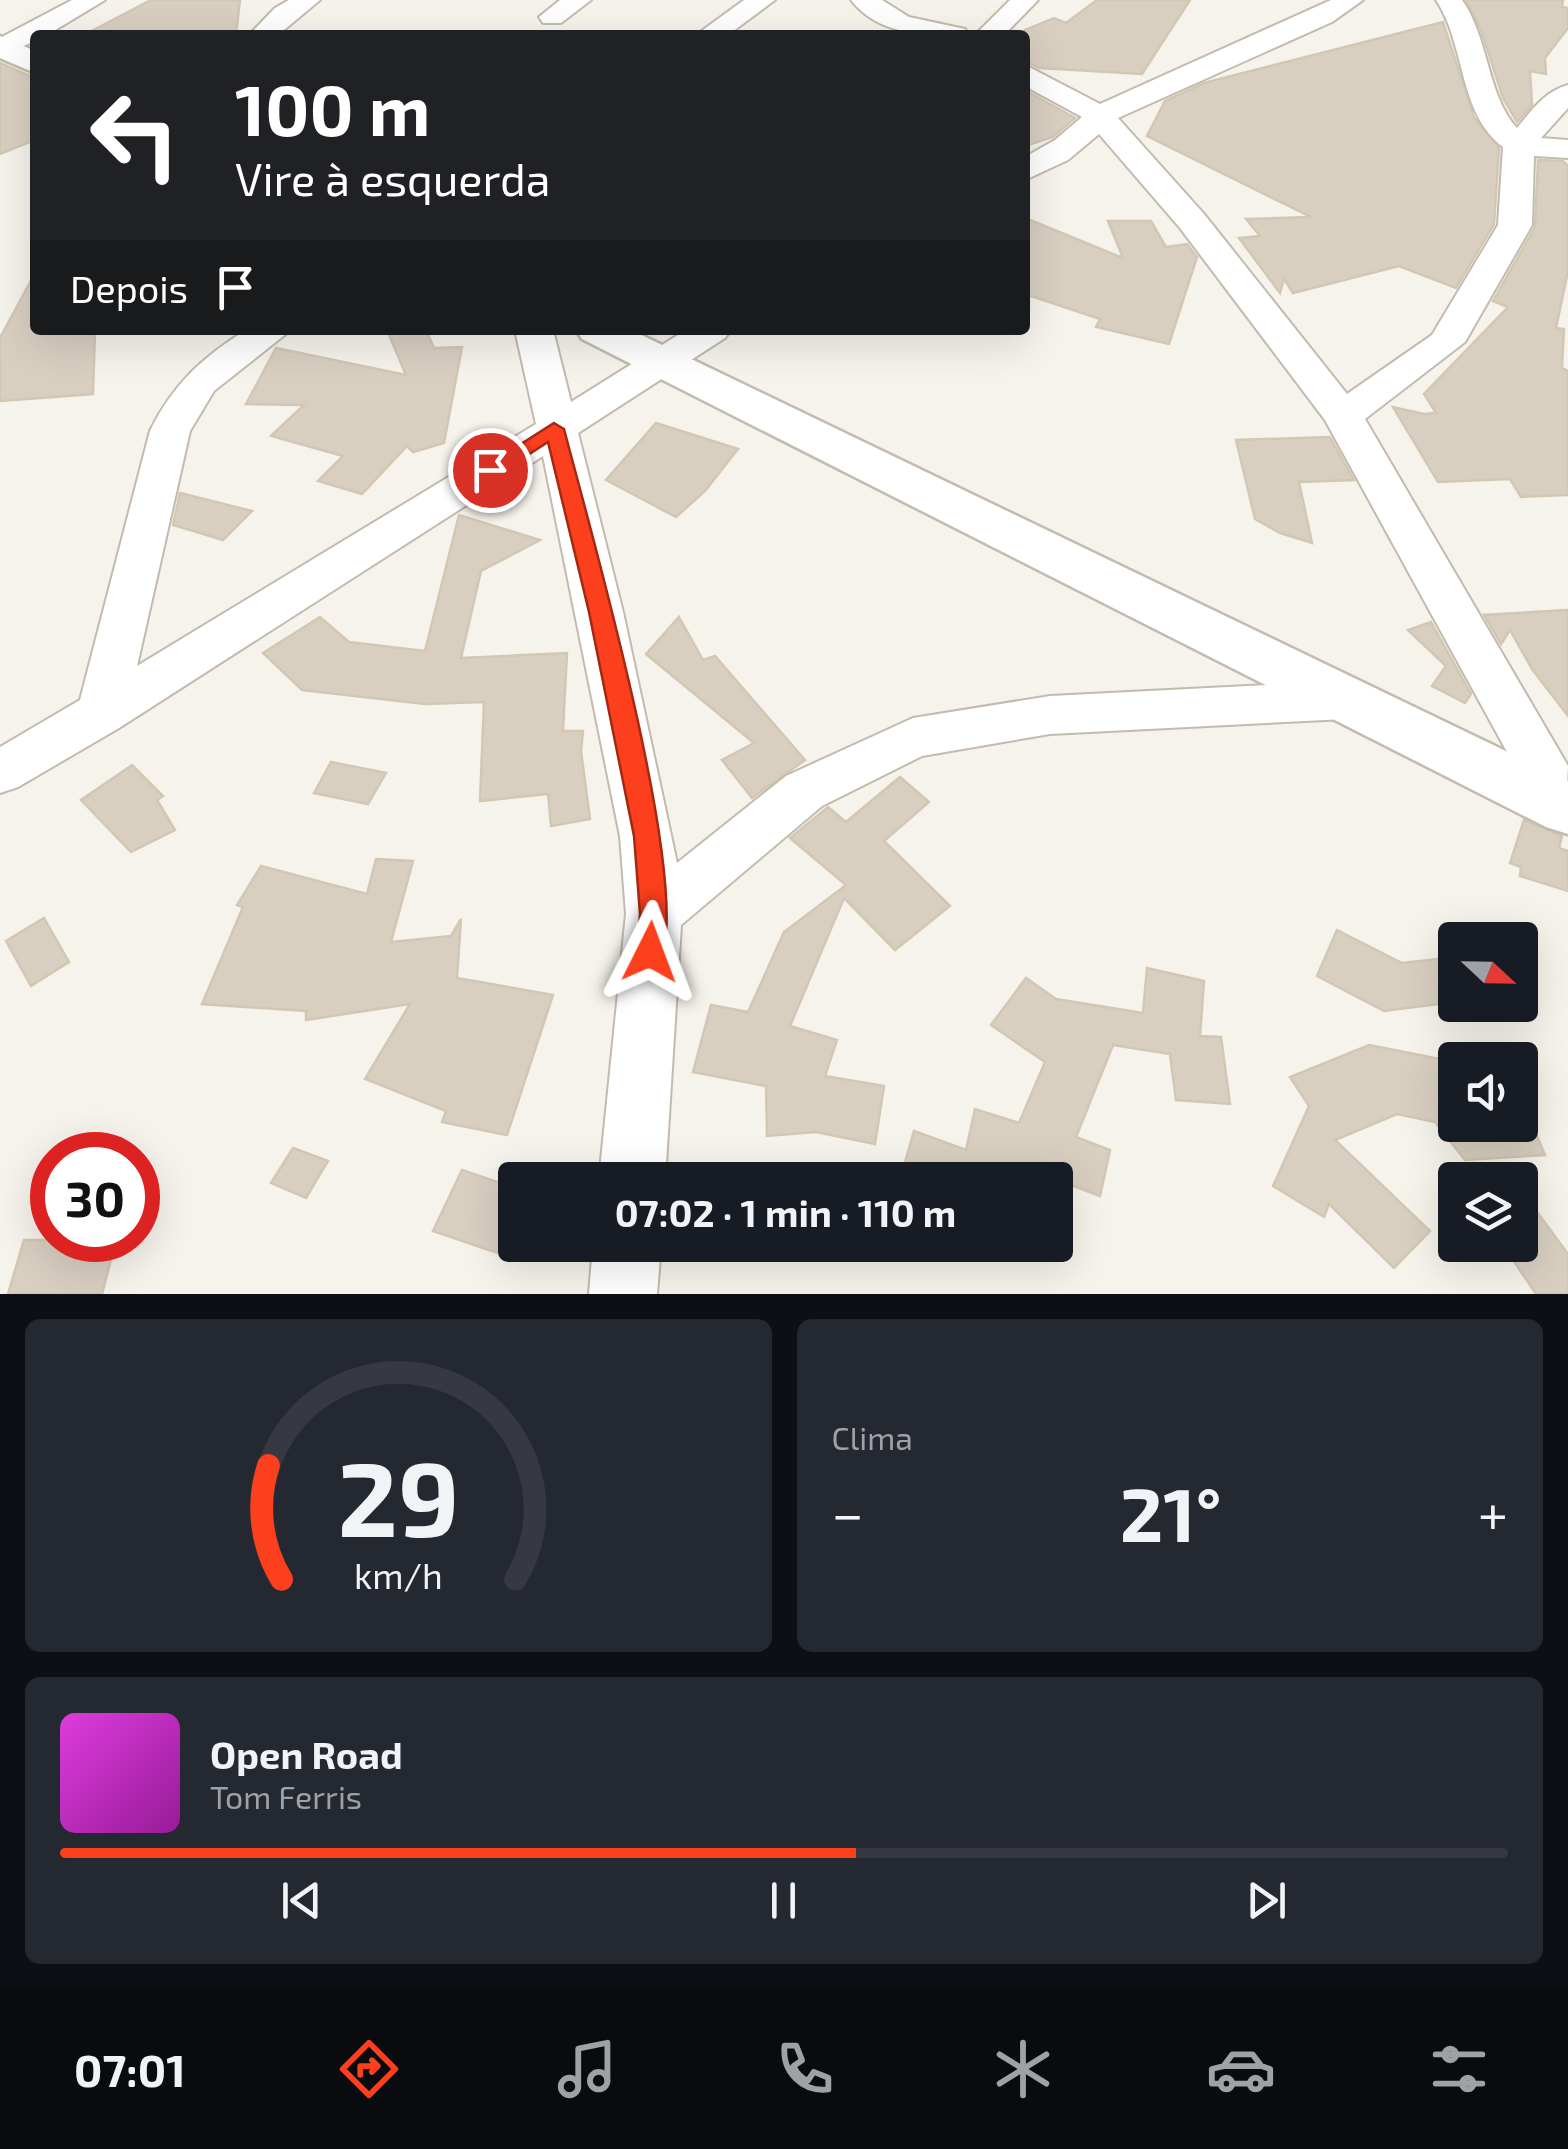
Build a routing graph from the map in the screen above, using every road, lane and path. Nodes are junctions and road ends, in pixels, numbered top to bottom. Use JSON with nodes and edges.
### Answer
{"nodes":[{"id":1,"x":92,"y":0,"type":"edge"},
{"id":2,"x":307,"y":0,"type":"edge"},
{"id":3,"x":578,"y":0,"type":"edge"},
{"id":4,"x":864,"y":0,"type":"edge"},
{"id":5,"x":1024,"y":0,"type":"edge"},
{"id":6,"x":1350,"y":0,"type":"edge"},
{"id":7,"x":1449,"y":0,"type":"edge"},
{"id":8,"x":717,"y":4,"type":"dead end"},
{"id":9,"x":754,"y":6,"type":"edge"},
{"id":10,"x":552,"y":18,"type":"dead end"},
{"id":11,"x":41,"y":30,"type":"edge"},
{"id":12,"x":267,"y":30,"type":"edge"},
{"id":13,"x":718,"y":30,"type":"edge"},
{"id":14,"x":932,"y":30,"type":"edge"},
{"id":15,"x":994,"y":30,"type":"edge"},
{"id":16,"x":30,"y":37,"type":"edge"},
{"id":17,"x":1,"y":54,"type":"edge"},
{"id":18,"x":30,"y":62,"type":"edge"},
{"id":19,"x":1030,"y":77,"type":"edge"},
{"id":20,"x":1568,"y":94,"type":"edge"},
{"id":21,"x":1099,"y":114,"type":"junction"},
{"id":22,"x":1519,"y":146,"type":"junction"},
{"id":23,"x":1568,"y":149,"type":"edge"},
{"id":24,"x":1030,"y":167,"type":"edge"},
{"id":25,"x":264,"y":335,"type":"edge"},
{"id":26,"x":535,"y":335,"type":"edge"},
{"id":27,"x":606,"y":335,"type":"edge"},
{"id":28,"x":703,"y":335,"type":"edge"},
{"id":29,"x":655,"y":362,"type":"junction"},
{"id":30,"x":1344,"y":416,"type":"junction"},
{"id":31,"x":554,"y":429,"type":"junction"},
{"id":32,"x":1345,"y":700,"type":"junction"},
{"id":33,"x":101,"y":714,"type":"junction"},
{"id":34,"x":0,"y":772,"type":"edge"},
{"id":35,"x":1567,"y":809,"type":"edge"},
{"id":36,"x":654,"y":914,"type":"junction"},
{"id":37,"x":633,"y":1162,"type":"edge"},
{"id":38,"x":625,"y":1262,"type":"edge"},
{"id":39,"x":622,"y":1294,"type":"edge"}],
"edges":[{"from":1,"to":11,"type":"street"},
{"from":2,"to":12,"type":"street"},
{"from":3,"to":10,"type":"street"},
{"from":4,"to":14,"type":"street"},
{"from":5,"to":15,"type":"street"},
{"from":6,"to":21,"type":"street"},
{"from":7,"to":22,"type":"street"},
{"from":8,"to":9,"type":"street"},
{"from":9,"to":13,"type":"street"},
{"from":16,"to":17,"type":"street"},
{"from":17,"to":18,"type":"street"},
{"from":19,"to":21,"type":"street"},
{"from":20,"to":22,"type":"street"},
{"from":21,"to":24,"type":"street"},
{"from":21,"to":30,"type":"street"},
{"from":22,"to":23,"type":"street"},
{"from":22,"to":30,"type":"street"},
{"from":25,"to":33,"type":"street"},
{"from":26,"to":31,"type":"street"},
{"from":27,"to":29,"type":"street"},
{"from":28,"to":29,"type":"street"},
{"from":29,"to":31,"type":"street"},
{"from":29,"to":32,"type":"street"},
{"from":30,"to":35,"type":"street"},
{"from":31,"to":33,"type":"street"},
{"from":31,"to":36,"type":"street"},
{"from":32,"to":35,"type":"street"},
{"from":32,"to":36,"type":"street"},
{"from":33,"to":34,"type":"street"},
{"from":36,"to":37,"type":"street"},
{"from":38,"to":39,"type":"street"}]}
